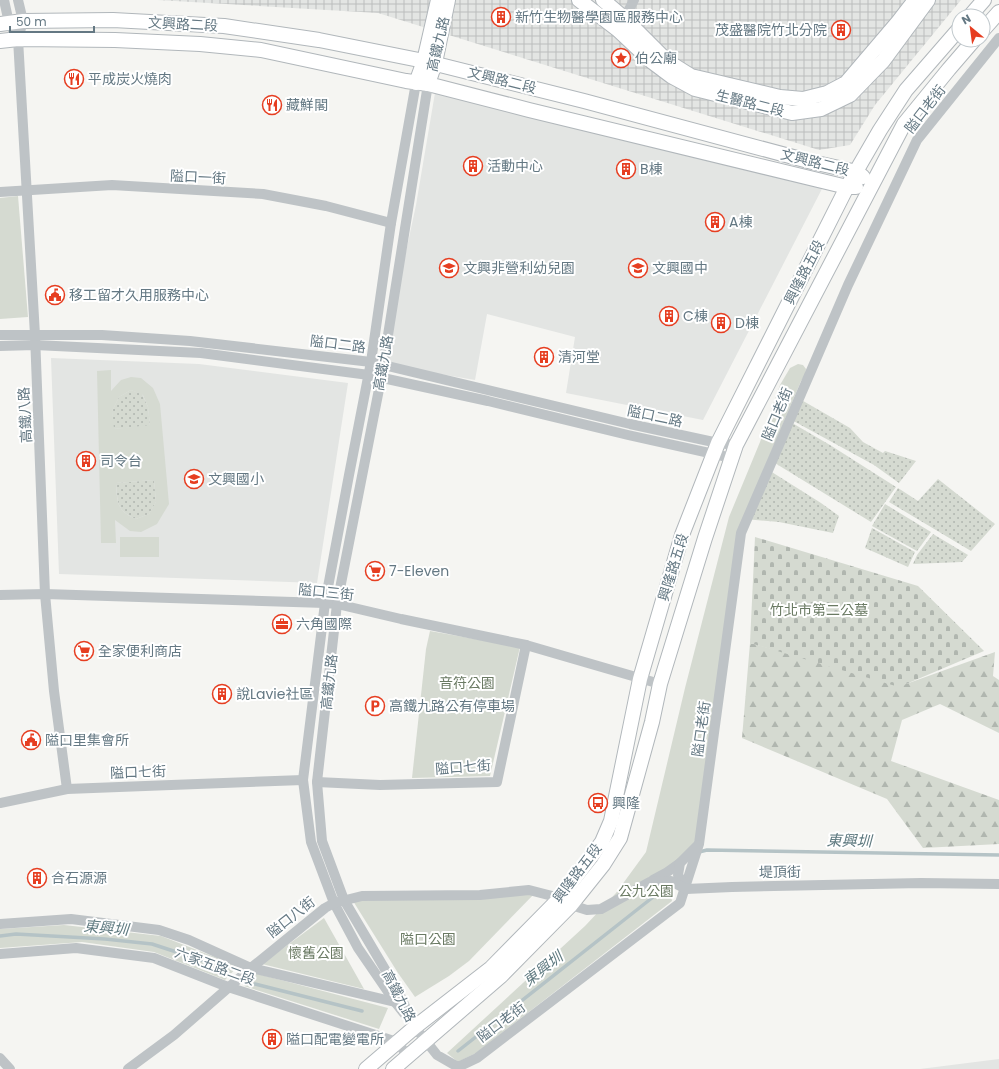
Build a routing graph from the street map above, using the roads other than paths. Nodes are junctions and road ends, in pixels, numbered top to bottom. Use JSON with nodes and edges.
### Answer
{"nodes":[{"id":1,"x":4,"y":0,"type":"edge"},
{"id":2,"x":18,"y":0,"type":"edge"},
{"id":3,"x":438,"y":0,"type":"edge"},
{"id":4,"x":448,"y":0,"type":"edge"},
{"id":5,"x":579,"y":0,"type":"edge"},
{"id":6,"x":603,"y":0,"type":"edge"},
{"id":7,"x":634,"y":0,"type":"edge"},
{"id":8,"x":915,"y":0,"type":"edge"},
{"id":9,"x":928,"y":0,"type":"edge"},
{"id":10,"x":984,"y":0,"type":"edge"},
{"id":11,"x":977,"y":8,"type":"edge"},
{"id":12,"x":999,"y":12,"type":"edge"},
{"id":13,"x":23,"y":21,"type":"junction"},
{"id":14,"x":991,"y":21,"type":"edge"},
{"id":15,"x":4,"y":23,"type":"edge"},
{"id":16,"x":621,"y":24,"type":"junction"},
{"id":17,"x":951,"y":38,"type":"edge"},
{"id":18,"x":999,"y":38,"type":"edge"},
{"id":19,"x":18,"y":39,"type":"junction"},
{"id":20,"x":0,"y":41,"type":"edge"},
{"id":21,"x":967,"y":48,"type":"edge"},
{"id":22,"x":429,"y":62,"type":"junction"},
{"id":23,"x":422,"y":83,"type":"junction"},
{"id":24,"x":857,"y":172,"type":"junction"},
{"id":25,"x":872,"y":186,"type":"junction"},
{"id":26,"x":847,"y":187,"type":"junction"},
{"id":27,"x":27,"y":190,"type":"junction"},
{"id":28,"x":0,"y":192,"type":"edge"},
{"id":29,"x":391,"y":223,"type":"junction"},
{"id":30,"x":0,"y":335,"type":"edge"},
{"id":31,"x":35,"y":340,"type":"junction"},
{"id":32,"x":0,"y":346,"type":"edge"},
{"id":33,"x":371,"y":362,"type":"junction"},
{"id":34,"x":383,"y":366,"type":"junction"},
{"id":35,"x":369,"y":376,"type":"junction"},
{"id":36,"x":381,"y":379,"type":"junction"},
{"id":37,"x":716,"y":449,"type":"junction"},
{"id":38,"x":734,"y":451,"type":"junction"},
{"id":39,"x":45,"y":594,"type":"junction"},
{"id":40,"x":0,"y":595,"type":"edge"},
{"id":41,"x":325,"y":603,"type":"junction"},
{"id":42,"x":338,"y":604,"type":"junction"},
{"id":43,"x":526,"y":645,"type":"junction"},
{"id":44,"x":640,"y":679,"type":"junction"},
{"id":45,"x":660,"y":684,"type":"junction"},
{"id":46,"x":303,"y":780,"type":"junction"},
{"id":47,"x":317,"y":782,"type":"junction"},
{"id":48,"x":67,"y":789,"type":"junction"},
{"id":49,"x":0,"y":803,"type":"edge"},
{"id":50,"x":699,"y":844,"type":"junction"},
{"id":51,"x":680,"y":862,"type":"junction"},
{"id":52,"x":650,"y":882,"type":"junction"},
{"id":53,"x":999,"y":884,"type":"edge"},
{"id":54,"x":686,"y":889,"type":"junction"},
{"id":55,"x":339,"y":902,"type":"junction"},
{"id":56,"x":565,"y":902,"type":"junction"},
{"id":57,"x":0,"y":924,"type":"edge"},
{"id":58,"x":0,"y":954,"type":"edge"},
{"id":59,"x":251,"y":968,"type":"junction"},
{"id":60,"x":228,"y":987,"type":"junction"},
{"id":61,"x":395,"y":1002,"type":"junction"},
{"id":62,"x":415,"y":1027,"type":"junction"},
{"id":63,"x":397,"y":1042,"type":"junction"},
{"id":64,"x":432,"y":1049,"type":"junction"},
{"id":65,"x":408,"y":1056,"type":"junction"},
{"id":66,"x":0,"y":1058,"type":"edge"},
{"id":67,"x":10,"y":1069,"type":"edge"},
{"id":68,"x":128,"y":1069,"type":"edge"},
{"id":69,"x":366,"y":1069,"type":"edge"},
{"id":70,"x":393,"y":1069,"type":"edge"}],
"edges":[{"from":1,"to":15,"type":"street","name":"高鐵八路"},
{"from":2,"to":13,"type":"street","name":"高鐵八路"},
{"from":3,"to":22,"type":"street","name":"高鐵九路"},
{"from":4,"to":22,"type":"street","name":"高鐵九路"},
{"from":5,"to":16,"type":"street","name":"生醫路二段"},
{"from":6,"to":16,"type":"street","name":"生醫路二段"},
{"from":7,"to":16,"type":"street"},
{"from":8,"to":16,"type":"street","name":"生醫路二段"},
{"from":9,"to":16,"type":"street","name":"生醫路二段"},
{"from":10,"to":11,"type":"street"},
{"from":12,"to":14,"type":"street"},
{"from":13,"to":15,"type":"street","name":"文興路二段"},
{"from":13,"to":19,"type":"street","name":"高鐵八路"},
{"from":13,"to":22,"type":"street","name":"文興路二段"},
{"from":15,"to":19,"type":"street","name":"高鐵八路"},
{"from":17,"to":24,"type":"street","name":"興隆路五段"},
{"from":18,"to":50,"type":"street","name":"隘口老街"},
{"from":19,"to":20,"type":"street","name":"文興路二段"},
{"from":19,"to":23,"type":"street","name":"文興路二段"},
{"from":19,"to":27,"type":"street","name":"高鐵八路"},
{"from":21,"to":25,"type":"street","name":"興隆路五段"},
{"from":22,"to":23,"type":"street","name":"高鐵九路"},
{"from":22,"to":24,"type":"street","name":"文興路二段"},
{"from":23,"to":26,"type":"street","name":"文興路二段"},
{"from":23,"to":29,"type":"street","name":"高鐵九路"},
{"from":23,"to":34,"type":"street","name":"高鐵九路"},
{"from":24,"to":25,"type":"street","name":"文興路二段"},
{"from":24,"to":26,"type":"street","name":"興隆路五段"},
{"from":25,"to":26,"type":"street","name":"文興路二段"},
{"from":25,"to":38,"type":"street","name":"興隆路五段"},
{"from":26,"to":37,"type":"street","name":"興隆路五段"},
{"from":27,"to":28,"type":"street","name":"隘口一街"},
{"from":27,"to":29,"type":"street","name":"隘口一街"},
{"from":27,"to":31,"type":"street","name":"高鐵八路"},
{"from":29,"to":33,"type":"street","name":"高鐵九路"},
{"from":30,"to":31,"type":"street","name":"隘口二路"},
{"from":31,"to":32,"type":"street","name":"隘口二路"},
{"from":31,"to":33,"type":"street","name":"隘口二路"},
{"from":31,"to":35,"type":"street","name":"隘口二路"},
{"from":31,"to":39,"type":"street","name":"高鐵八路"},
{"from":33,"to":34,"type":"street","name":"隘口二路"},
{"from":33,"to":35,"type":"street","name":"高鐵九路"},
{"from":34,"to":36,"type":"street","name":"高鐵九路"},
{"from":34,"to":37,"type":"street","name":"隘口二路"},
{"from":35,"to":36,"type":"street","name":"隘口二路"},
{"from":35,"to":41,"type":"street","name":"高鐵九路"},
{"from":36,"to":37,"type":"street","name":"隘口二路"},
{"from":36,"to":42,"type":"street","name":"高鐵九路"},
{"from":37,"to":38,"type":"street","name":"隘口二路"},
{"from":37,"to":44,"type":"street","name":"興隆路五段"},
{"from":38,"to":45,"type":"street","name":"興隆路五段"},
{"from":39,"to":40,"type":"street","name":"隘口三街"},
{"from":39,"to":41,"type":"street","name":"隘口三街"},
{"from":39,"to":48,"type":"street","name":"高鐵八路"},
{"from":41,"to":42,"type":"street","name":"隘口三街"},
{"from":41,"to":46,"type":"street","name":"高鐵九路"},
{"from":42,"to":43,"type":"street","name":"隘口三街"},
{"from":42,"to":47,"type":"street","name":"高鐵九路"},
{"from":43,"to":44,"type":"street","name":"隘口三街"},
{"from":43,"to":47,"type":"street","name":"隘口七街"},
{"from":44,"to":45,"type":"street","name":"隘口三街"},
{"from":44,"to":56,"type":"street","name":"興隆路五段"},
{"from":45,"to":56,"type":"street","name":"興隆路五段"},
{"from":46,"to":48,"type":"street","name":"隘口七街"},
{"from":46,"to":55,"type":"street","name":"高鐵九路"},
{"from":47,"to":55,"type":"street","name":"高鐵九路"},
{"from":48,"to":49,"type":"street","name":"隘口七街"},
{"from":50,"to":51,"type":"street"},
{"from":50,"to":54,"type":"street","name":"隘口老街"},
{"from":51,"to":52,"type":"street"},
{"from":51,"to":54,"type":"street"},
{"from":52,"to":54,"type":"street","name":"堤頂街"},
{"from":52,"to":56,"type":"street","name":"堤頂街"},
{"from":53,"to":54,"type":"street","name":"堤頂街"},
{"from":54,"to":64,"type":"street","name":"隘口老街"},
{"from":55,"to":56,"type":"street","name":"隘口八街"},
{"from":55,"to":59,"type":"street","name":"隘口八街"},
{"from":55,"to":61,"type":"street","name":"高鐵九路"},
{"from":55,"to":62,"type":"street","name":"高鐵九路"},
{"from":56,"to":62,"type":"street","name":"興隆路五段"},
{"from":56,"to":64,"type":"street","name":"興隆路五段"},
{"from":57,"to":59,"type":"street","name":"六家五路二段"},
{"from":58,"to":60,"type":"street","name":"六家五路二段"},
{"from":59,"to":60,"type":"street","name":"隘口八街"},
{"from":59,"to":61,"type":"street","name":"六家五路二段"},
{"from":60,"to":63,"type":"street","name":"六家五路二段"},
{"from":60,"to":68,"type":"street","name":"隘口八街"},
{"from":61,"to":62,"type":"street","name":"高鐵九路"},
{"from":62,"to":63,"type":"street","name":"興隆路五段"},
{"from":62,"to":64,"type":"street","name":"隘口老街"},
{"from":63,"to":65,"type":"street"},
{"from":63,"to":69,"type":"street","name":"興隆路五段"},
{"from":64,"to":65,"type":"street","name":"興隆路五段"},
{"from":65,"to":70,"type":"street","name":"興隆路五段"},
{"from":66,"to":67,"type":"street"}]}
